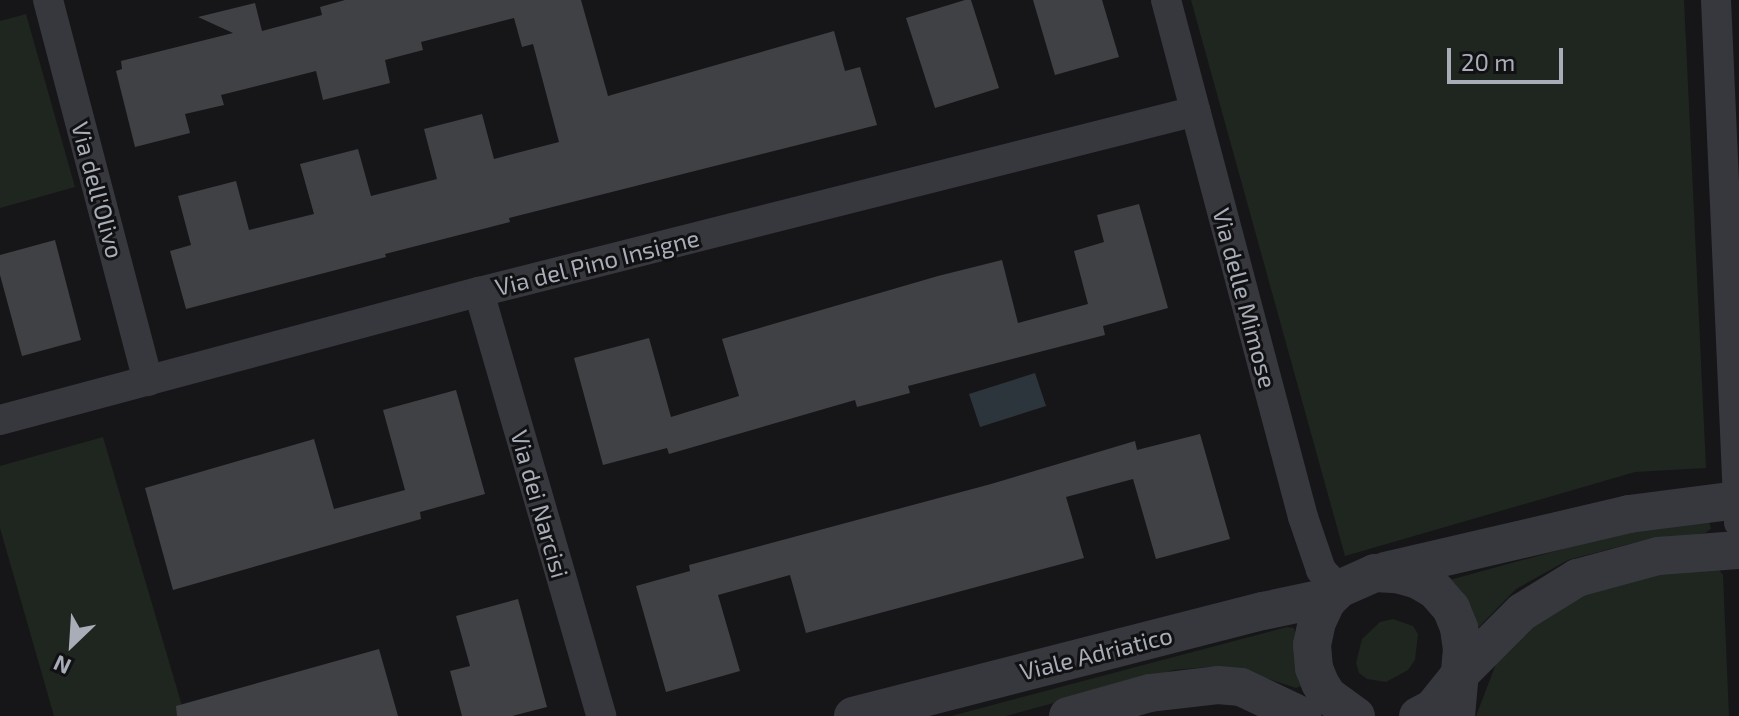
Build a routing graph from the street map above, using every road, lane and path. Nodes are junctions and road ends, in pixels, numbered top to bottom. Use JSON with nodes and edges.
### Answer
{"nodes":[{"id":1,"x":48,"y":0,"type":"edge"},
{"id":2,"x":1166,"y":0,"type":"edge"},
{"id":3,"x":1716,"y":0,"type":"edge"},
{"id":4,"x":1196,"y":111,"type":"junction"},
{"id":5,"x":479,"y":292,"type":"junction"},
{"id":6,"x":148,"y":381,"type":"junction"},
{"id":7,"x":0,"y":420,"type":"edge"},
{"id":8,"x":1738,"y":507,"type":"edge"},
{"id":9,"x":1739,"y":550,"type":"edge"},
{"id":10,"x":1375,"y":573,"type":"junction"},
{"id":11,"x":1339,"y":589,"type":"junction"},
{"id":12,"x":1461,"y":673,"type":"junction"},
{"id":13,"x":1330,"y":711,"type":"edge"},
{"id":14,"x":601,"y":716,"type":"edge"},
{"id":15,"x":853,"y":716,"type":"edge"},
{"id":16,"x":1068,"y":716,"type":"edge"},
{"id":17,"x":1418,"y":716,"type":"edge"},
{"id":18,"x":1456,"y":716,"type":"edge"}],
"edges":[{"from":1,"to":6,"type":"street","name":"Via dell'Olivo"},
{"from":2,"to":4,"type":"street","name":"Via delle Mimose"},
{"from":3,"to":8,"type":"street"},
{"from":4,"to":5,"type":"street","name":"Via del Pino Insigne"},
{"from":4,"to":11,"type":"street","name":"Via delle Mimose"},
{"from":5,"to":6,"type":"street","name":"Via del Pino Insigne"},
{"from":5,"to":14,"type":"street","name":"Via dei Narcisi"},
{"from":6,"to":7,"type":"street","name":"Via del Pino Insigne"},
{"from":8,"to":10,"type":"street"},
{"from":9,"to":12,"type":"street"},
{"from":10,"to":11,"type":"street","name":"Viale Adriatico"},
{"from":10,"to":12,"type":"street"},
{"from":11,"to":13,"type":"street"},
{"from":11,"to":15,"type":"street","name":"Viale Adriatico"},
{"from":12,"to":17,"type":"street"},
{"from":12,"to":18,"type":"street"},
{"from":13,"to":16,"type":"street"}]}
